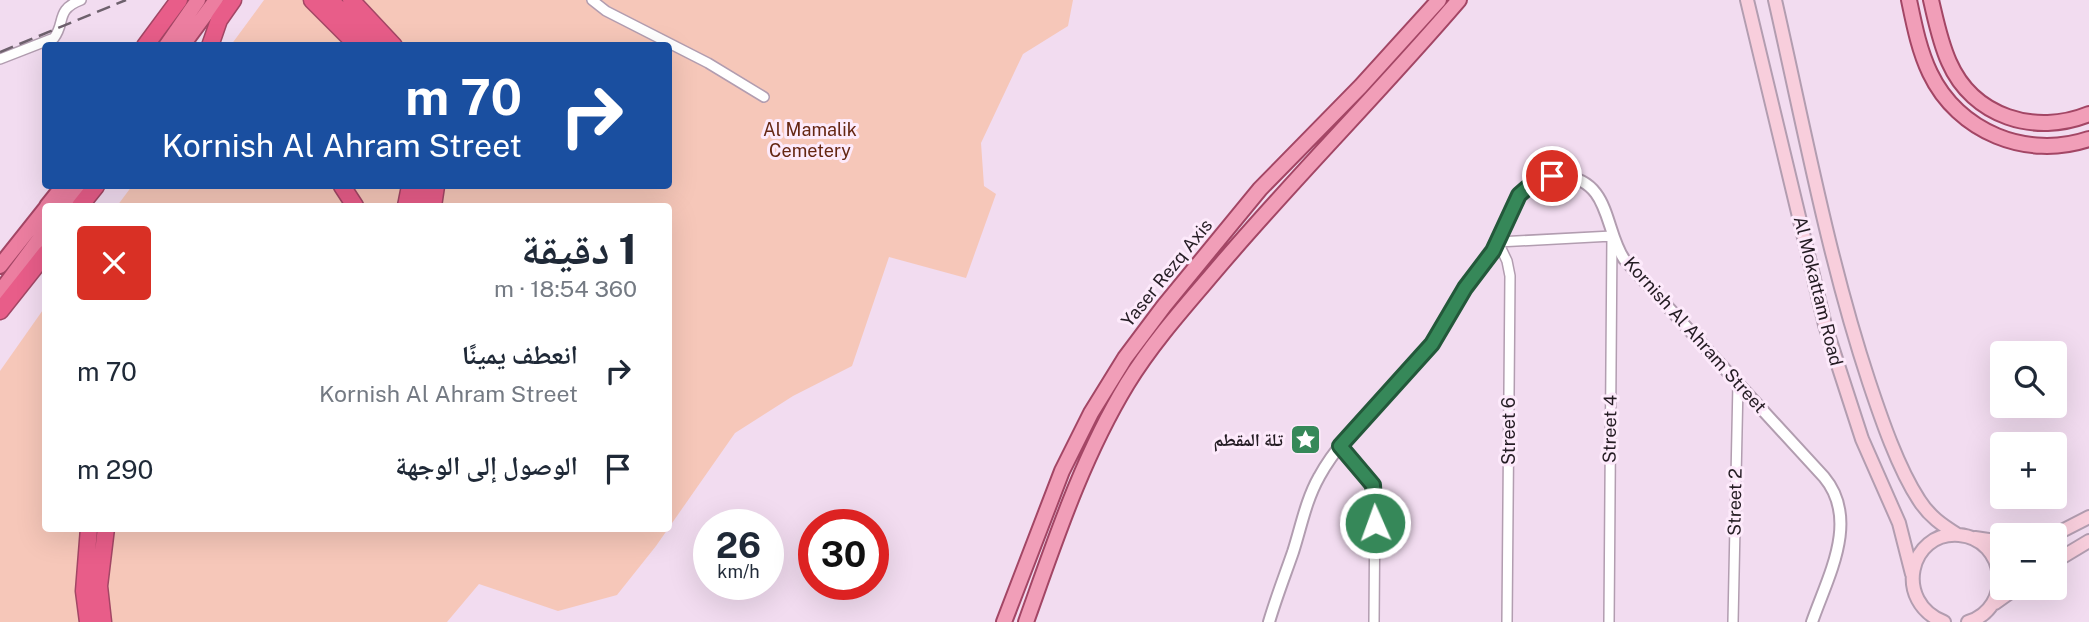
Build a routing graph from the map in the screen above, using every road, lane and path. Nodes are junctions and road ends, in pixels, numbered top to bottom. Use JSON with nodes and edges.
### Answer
{"nodes":[{"id":1,"x":81,"y":0,"type":"edge"},
{"id":2,"x":179,"y":0,"type":"edge"},
{"id":3,"x":198,"y":0,"type":"edge"},
{"id":4,"x":216,"y":0,"type":"edge"},
{"id":5,"x":233,"y":0,"type":"edge"},
{"id":6,"x":312,"y":0,"type":"edge"},
{"id":7,"x":330,"y":0,"type":"edge"},
{"id":8,"x":351,"y":0,"type":"edge"},
{"id":9,"x":592,"y":0,"type":"edge"},
{"id":10,"x":1439,"y":0,"type":"edge"},
{"id":11,"x":1459,"y":0,"type":"edge"},
{"id":12,"x":1747,"y":0,"type":"edge"},
{"id":13,"x":1775,"y":0,"type":"edge"},
{"id":14,"x":1909,"y":0,"type":"edge"},
{"id":15,"x":1931,"y":0,"type":"edge"},
{"id":16,"x":330,"y":17,"type":"junction"},
{"id":17,"x":44,"y":42,"type":"edge"},
{"id":18,"x":148,"y":42,"type":"edge"},
{"id":19,"x":169,"y":42,"type":"edge"},
{"id":20,"x":185,"y":42,"type":"edge"},
{"id":21,"x":211,"y":42,"type":"edge"},
{"id":22,"x":340,"y":42,"type":"edge"},
{"id":23,"x":354,"y":42,"type":"edge"},
{"id":24,"x":372,"y":42,"type":"edge"},
{"id":25,"x":390,"y":42,"type":"edge"},
{"id":26,"x":667,"y":42,"type":"edge"},
{"id":27,"x":42,"y":43,"type":"edge"},
{"id":28,"x":672,"y":44,"type":"edge"},
{"id":29,"x":0,"y":59,"type":"edge"},
{"id":30,"x":764,"y":97,"type":"dead end"},
{"id":31,"x":2089,"y":114,"type":"edge"},
{"id":32,"x":2089,"y":139,"type":"edge"},
{"id":33,"x":61,"y":189,"type":"edge"},
{"id":34,"x":94,"y":189,"type":"edge"},
{"id":35,"x":49,"y":203,"type":"edge"},
{"id":36,"x":82,"y":203,"type":"edge"},
{"id":37,"x":42,"y":212,"type":"edge"},
{"id":38,"x":42,"y":235,"type":"edge"},
{"id":39,"x":1612,"y":236,"type":"junction"},
{"id":40,"x":1498,"y":242,"type":"junction"},
{"id":41,"x":42,"y":258,"type":"edge"},
{"id":42,"x":0,"y":266,"type":"edge"},
{"id":43,"x":0,"y":292,"type":"edge"},
{"id":44,"x":0,"y":311,"type":"edge"},
{"id":45,"x":1738,"y":383,"type":"junction"},
{"id":46,"x":1340,"y":446,"type":"junction"},
{"id":47,"x":2089,"y":517,"type":"edge"},
{"id":48,"x":2067,"y":528,"type":"edge"},
{"id":49,"x":89,"y":532,"type":"edge"},
{"id":50,"x":106,"y":532,"type":"edge"},
{"id":51,"x":1958,"y":535,"type":"junction"},
{"id":52,"x":1972,"y":538,"type":"junction"},
{"id":53,"x":1990,"y":540,"type":"edge"},
{"id":54,"x":2089,"y":541,"type":"edge"},
{"id":55,"x":2067,"y":554,"type":"edge"},
{"id":56,"x":1912,"y":574,"type":"junction"},
{"id":57,"x":1916,"y":600,"type":"junction"},
{"id":58,"x":2002,"y":600,"type":"edge"},
{"id":59,"x":1985,"y":614,"type":"edge"},
{"id":60,"x":88,"y":622,"type":"edge"},
{"id":61,"x":103,"y":622,"type":"edge"},
{"id":62,"x":1004,"y":622,"type":"edge"},
{"id":63,"x":1026,"y":622,"type":"edge"},
{"id":64,"x":1269,"y":622,"type":"edge"},
{"id":65,"x":1374,"y":622,"type":"edge"},
{"id":66,"x":1507,"y":622,"type":"edge"},
{"id":67,"x":1609,"y":622,"type":"edge"},
{"id":68,"x":1733,"y":622,"type":"edge"},
{"id":69,"x":1812,"y":622,"type":"edge"},
{"id":70,"x":1922,"y":622,"type":"edge"},
{"id":71,"x":1944,"y":622,"type":"edge"},
{"id":72,"x":1968,"y":622,"type":"edge"}],
"edges":[{"from":1,"to":17,"type":"street"},
{"from":2,"to":18,"type":"highway"},
{"from":3,"to":19,"type":"highway"},
{"from":4,"to":20,"type":"highway"},
{"from":5,"to":21,"type":"highway"},
{"from":6,"to":16,"type":"highway"},
{"from":7,"to":24,"type":"highway"},
{"from":8,"to":25,"type":"highway"},
{"from":9,"to":26,"type":"street"},
{"from":10,"to":62,"type":"main road","name":"Yaser Rezq Axis"},
{"from":11,"to":63,"type":"main road","name":"Yaser Rezq Axis"},
{"from":12,"to":56,"type":"main road","name":"Al Mokattam Road"},
{"from":13,"to":51,"type":"main road","name":"Al Mokattam Road"},
{"from":14,"to":32,"type":"main road"},
{"from":15,"to":31,"type":"main road"},
{"from":16,"to":22,"type":"highway"},
{"from":16,"to":23,"type":"highway"},
{"from":27,"to":29,"type":"street"},
{"from":28,"to":30,"type":"street"},
{"from":33,"to":35,"type":"highway"},
{"from":34,"to":36,"type":"highway"},
{"from":37,"to":42,"type":"highway"},
{"from":38,"to":43,"type":"highway"},
{"from":39,"to":40,"type":"street"},
{"from":39,"to":40,"type":"street","name":"Kornish Al Ahram Street"},
{"from":39,"to":45,"type":"street","name":"Kornish Al Ahram Street"},
{"from":39,"to":67,"type":"street","name":"Street 4"},
{"from":40,"to":46,"type":"street","name":"Kornish Al Ahram Street"},
{"from":40,"to":66,"type":"street","name":"Street 6"},
{"from":41,"to":44,"type":"highway"},
{"from":45,"to":68,"type":"street","name":"Street 2"},
{"from":45,"to":69,"type":"street","name":"Kornish Al Ahram Street"},
{"from":46,"to":64,"type":"street","name":"Kornish Al Ahram Street"},
{"from":46,"to":65,"type":"street"},
{"from":47,"to":48,"type":"main road"},
{"from":49,"to":60,"type":"highway"},
{"from":50,"to":61,"type":"highway"},
{"from":51,"to":52,"type":"main road"},
{"from":51,"to":56,"type":"main road"},
{"from":52,"to":53,"type":"main road"},
{"from":52,"to":59,"type":"main road"},
{"from":54,"to":55,"type":"main road"},
{"from":56,"to":57,"type":"main road","name":"Al Mokattam Road"},
{"from":57,"to":70,"type":"main road"},
{"from":57,"to":71,"type":"main road"},
{"from":58,"to":59,"type":"main road"},
{"from":59,"to":72,"type":"main road"}]}
